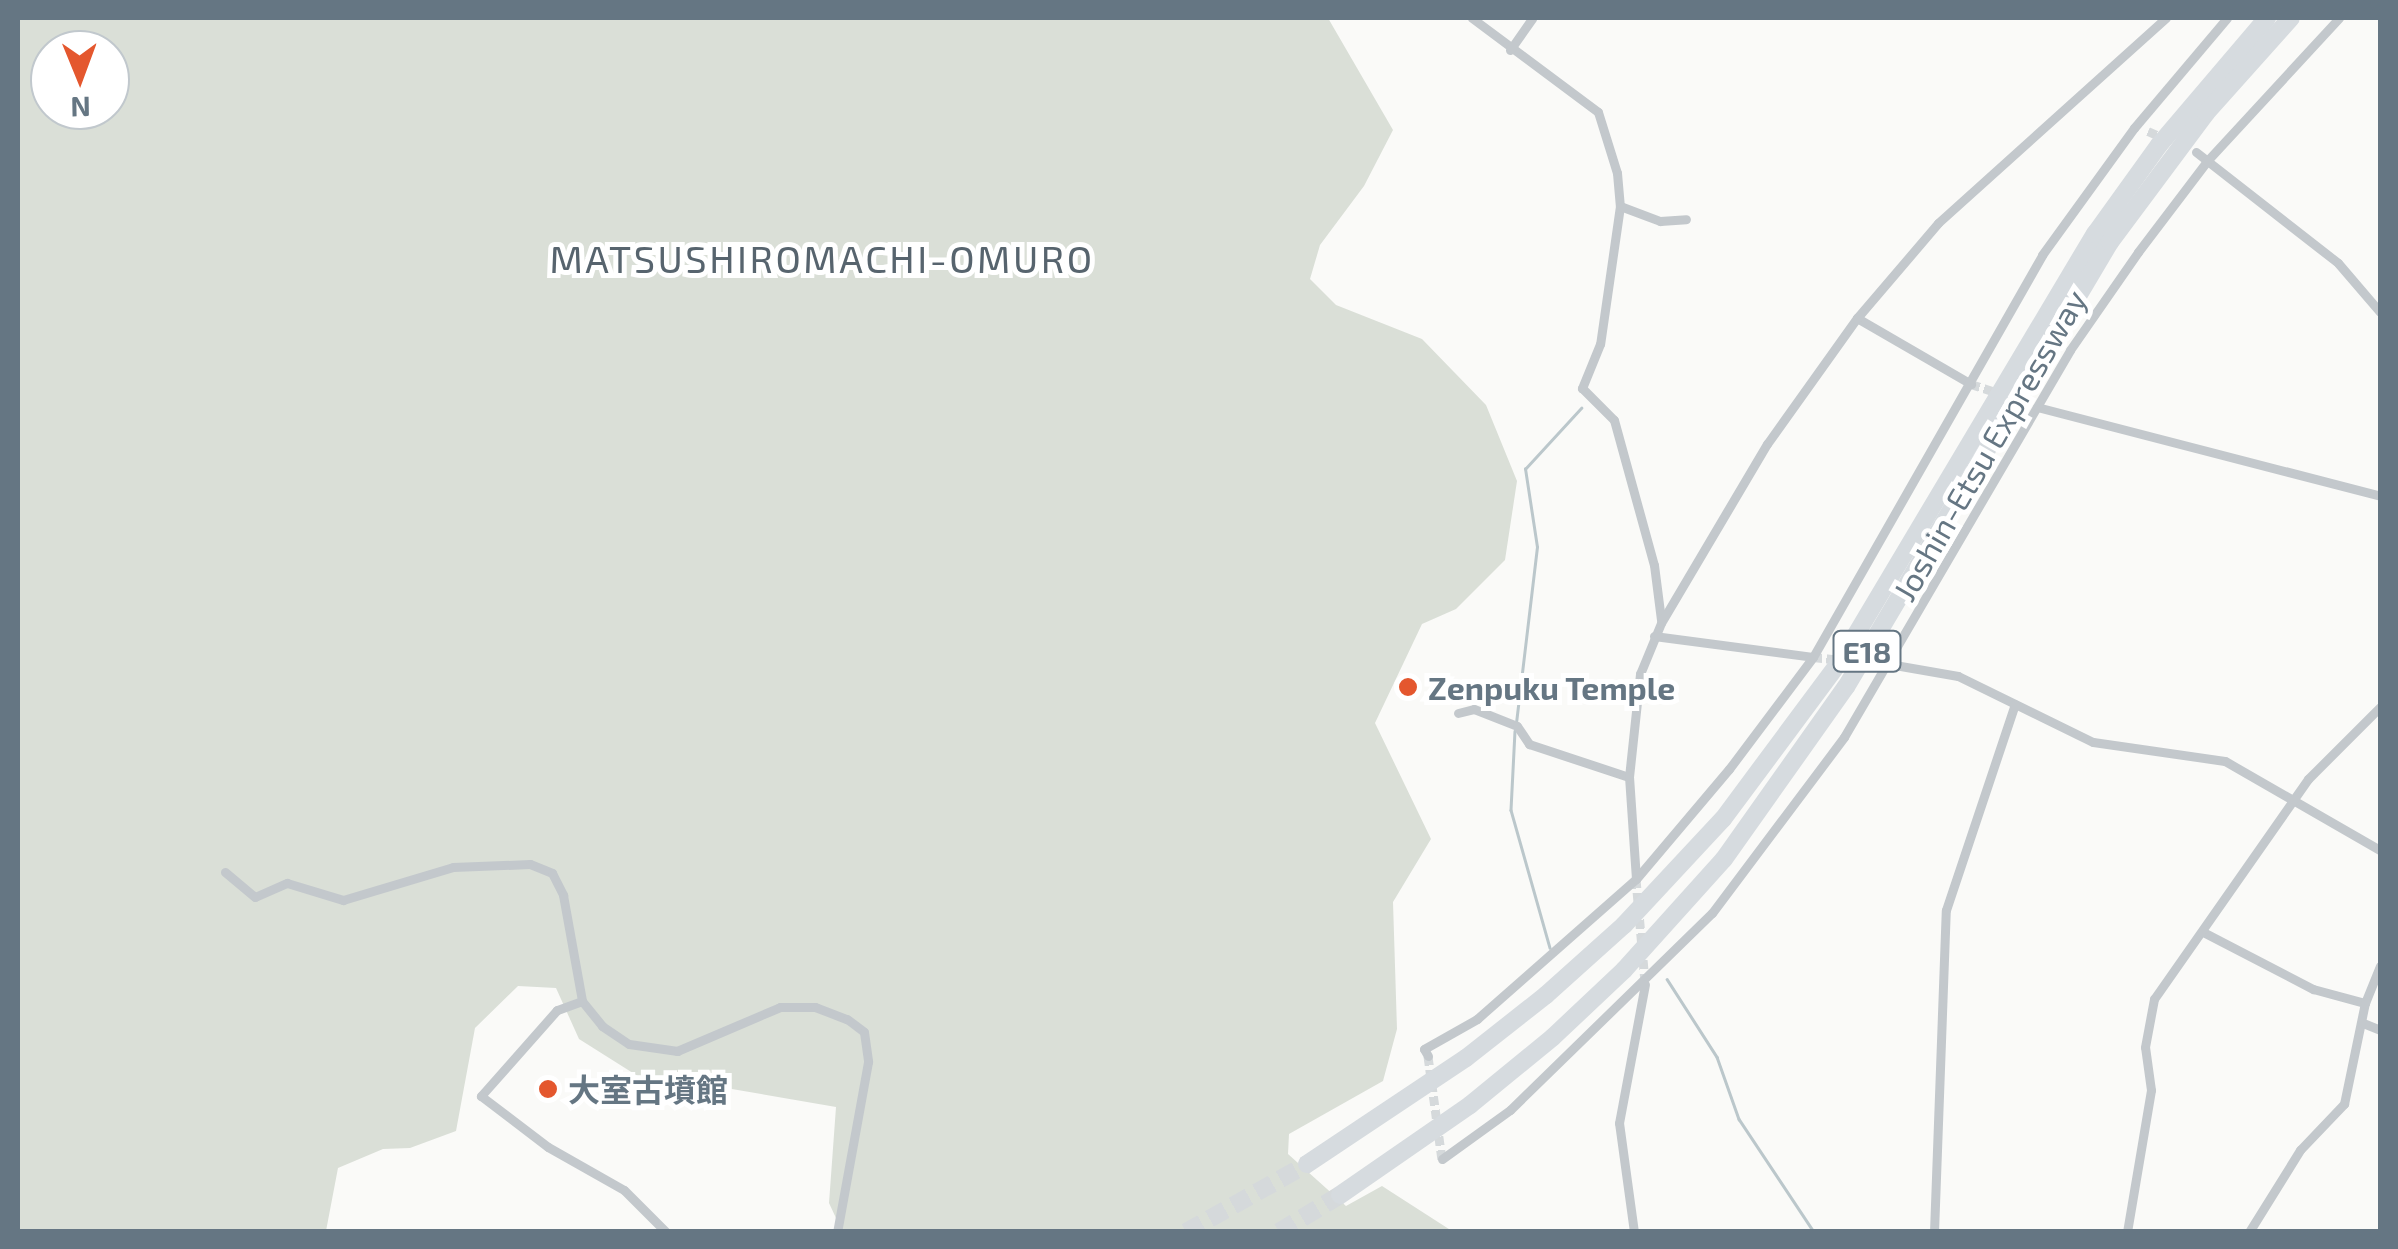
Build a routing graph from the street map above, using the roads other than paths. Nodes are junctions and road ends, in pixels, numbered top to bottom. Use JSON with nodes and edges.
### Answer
{"nodes":[{"id":1,"x":1472,"y":18,"type":"edge"},
{"id":2,"x":1532,"y":18,"type":"edge"},
{"id":3,"x":2166,"y":18,"type":"edge"},
{"id":4,"x":2226,"y":18,"type":"edge"},
{"id":5,"x":2267,"y":18,"type":"edge"},
{"id":6,"x":2290,"y":18,"type":"edge"},
{"id":7,"x":2339,"y":18,"type":"edge"},
{"id":8,"x":1510,"y":50,"type":"junction"},
{"id":9,"x":2134,"y":128,"type":"junction"},
{"id":10,"x":2148,"y":131,"type":"tunnel mouth"},
{"id":11,"x":2196,"y":152,"type":"dead end"},
{"id":12,"x":2207,"y":161,"type":"junction"},
{"id":13,"x":1620,"y":206,"type":"junction"},
{"id":14,"x":1686,"y":220,"type":"dead end"},
{"id":15,"x":2380,"y":312,"type":"edge"},
{"id":16,"x":1857,"y":318,"type":"junction"},
{"id":17,"x":1971,"y":384,"type":"junction"},
{"id":18,"x":2037,"y":407,"type":"junction"},
{"id":19,"x":2380,"y":496,"type":"edge"},
{"id":20,"x":1661,"y":623,"type":"junction"},
{"id":21,"x":1654,"y":636,"type":"junction"},
{"id":22,"x":1813,"y":657,"type":"junction"},
{"id":23,"x":1889,"y":664,"type":"junction"},
{"id":24,"x":2014,"y":704,"type":"junction"},
{"id":25,"x":2380,"y":708,"type":"edge"},
{"id":26,"x":1458,"y":713,"type":"dead end"},
{"id":27,"x":1629,"y":777,"type":"junction"},
{"id":28,"x":2294,"y":798,"type":"junction"},
{"id":29,"x":2380,"y":850,"type":"edge"},
{"id":30,"x":225,"y":872,"type":"dead end"},
{"id":31,"x":1636,"y":879,"type":"junction"},
{"id":32,"x":2205,"y":932,"type":"junction"},
{"id":33,"x":2380,"y":966,"type":"edge"},
{"id":34,"x":1645,"y":981,"type":"junction"},
{"id":35,"x":582,"y":1001,"type":"junction"},
{"id":36,"x":2365,"y":1003,"type":"junction"},
{"id":37,"x":2363,"y":1023,"type":"junction"},
{"id":38,"x":2380,"y":1030,"type":"edge"},
{"id":39,"x":1428,"y":1056,"type":"dead end"},
{"id":40,"x":1442,"y":1159,"type":"dead end"},
{"id":41,"x":1307,"y":1164,"type":"tunnel mouth"},
{"id":42,"x":1340,"y":1195,"type":"tunnel mouth"},
{"id":43,"x":666,"y":1232,"type":"edge"},
{"id":44,"x":837,"y":1232,"type":"edge"},
{"id":45,"x":1634,"y":1232,"type":"edge"},
{"id":46,"x":1934,"y":1232,"type":"edge"},
{"id":47,"x":2126,"y":1232,"type":"edge"},
{"id":48,"x":2249,"y":1232,"type":"edge"}],
"edges":[{"from":1,"to":8,"type":"street"},
{"from":2,"to":8,"type":"street"},
{"from":3,"to":16,"type":"street"},
{"from":4,"to":9,"type":"street"},
{"from":5,"to":41,"type":"highway","name":"Joshin-Etsu Expressway","number":"E18"},
{"from":6,"to":42,"type":"highway","name":"Joshin-Etsu Expressway","number":"E18"},
{"from":7,"to":12,"type":"street"},
{"from":8,"to":13,"type":"street"},
{"from":9,"to":10,"type":"street"},
{"from":9,"to":17,"type":"street"},
{"from":11,"to":12,"type":"street"},
{"from":12,"to":15,"type":"street"},
{"from":12,"to":18,"type":"street"},
{"from":13,"to":14,"type":"street"},
{"from":13,"to":20,"type":"street"},
{"from":16,"to":17,"type":"street"},
{"from":16,"to":20,"type":"street"},
{"from":17,"to":22,"type":"street"},
{"from":18,"to":19,"type":"street"},
{"from":18,"to":23,"type":"street"},
{"from":20,"to":21,"type":"street"},
{"from":21,"to":22,"type":"street"},
{"from":21,"to":27,"type":"street"},
{"from":22,"to":31,"type":"street"},
{"from":23,"to":24,"type":"street"},
{"from":23,"to":34,"type":"street"},
{"from":24,"to":28,"type":"street"},
{"from":24,"to":46,"type":"street"},
{"from":25,"to":28,"type":"street"},
{"from":26,"to":27,"type":"street"},
{"from":27,"to":31,"type":"street"},
{"from":28,"to":29,"type":"street"},
{"from":28,"to":32,"type":"street"},
{"from":30,"to":35,"type":"street"},
{"from":31,"to":39,"type":"street"},
{"from":32,"to":36,"type":"street"},
{"from":32,"to":47,"type":"street"},
{"from":33,"to":36,"type":"street"},
{"from":34,"to":40,"type":"street"},
{"from":34,"to":45,"type":"street"},
{"from":35,"to":43,"type":"street"},
{"from":35,"to":44,"type":"street"},
{"from":36,"to":37,"type":"street"},
{"from":37,"to":38,"type":"street"},
{"from":37,"to":48,"type":"street"}]}
